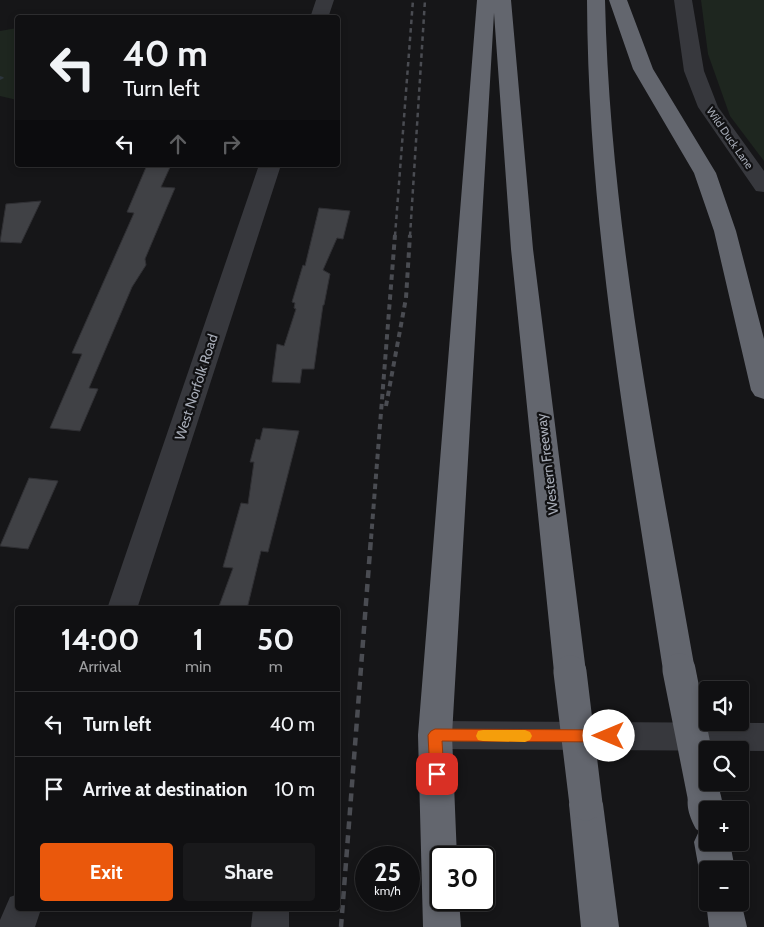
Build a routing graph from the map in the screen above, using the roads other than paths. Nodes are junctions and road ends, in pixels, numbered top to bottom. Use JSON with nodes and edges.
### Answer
{"nodes":[{"id":1,"x":325,"y":0,"type":"edge"},
{"id":2,"x":486,"y":0,"type":"edge"},
{"id":3,"x":502,"y":0,"type":"edge"},
{"id":4,"x":596,"y":0,"type":"edge"},
{"id":5,"x":618,"y":0,"type":"edge"},
{"id":6,"x":683,"y":0,"type":"edge"},
{"id":7,"x":320,"y":15,"type":"edge"},
{"id":8,"x":269,"y":167,"type":"edge"},
{"id":9,"x":764,"y":186,"type":"edge"},
{"id":10,"x":764,"y":390,"type":"edge"},
{"id":11,"x":123,"y":606,"type":"edge"},
{"id":12,"x":435,"y":735,"type":"junction"},
{"id":13,"x":764,"y":737,"type":"edge"},
{"id":14,"x":705,"y":801,"type":"edge"},
{"id":15,"x":21,"y":911,"type":"edge"},
{"id":16,"x":271,"y":911,"type":"edge"},
{"id":17,"x":725,"y":911,"type":"edge"},
{"id":18,"x":16,"y":927,"type":"edge"},
{"id":19,"x":270,"y":927,"type":"edge"},
{"id":20,"x":442,"y":927,"type":"edge"},
{"id":21,"x":600,"y":927,"type":"edge"},
{"id":22,"x":728,"y":927,"type":"edge"}],
"edges":[{"from":1,"to":7,"type":"street"},
{"from":2,"to":12,"type":"highway"},
{"from":3,"to":21,"type":"highway","name":"Western Freeway","bridge":true},
{"from":4,"to":14,"type":"highway","bridge":true},
{"from":5,"to":10,"type":"highway"},
{"from":6,"to":9,"type":"street","name":"Wild Duck Lane"},
{"from":8,"to":11,"type":"street","name":"West Norfolk Road"},
{"from":12,"to":13,"type":"street"},
{"from":12,"to":20,"type":"highway"},
{"from":15,"to":18,"type":"street"},
{"from":16,"to":19,"type":"street"},
{"from":17,"to":22,"type":"highway"}]}
